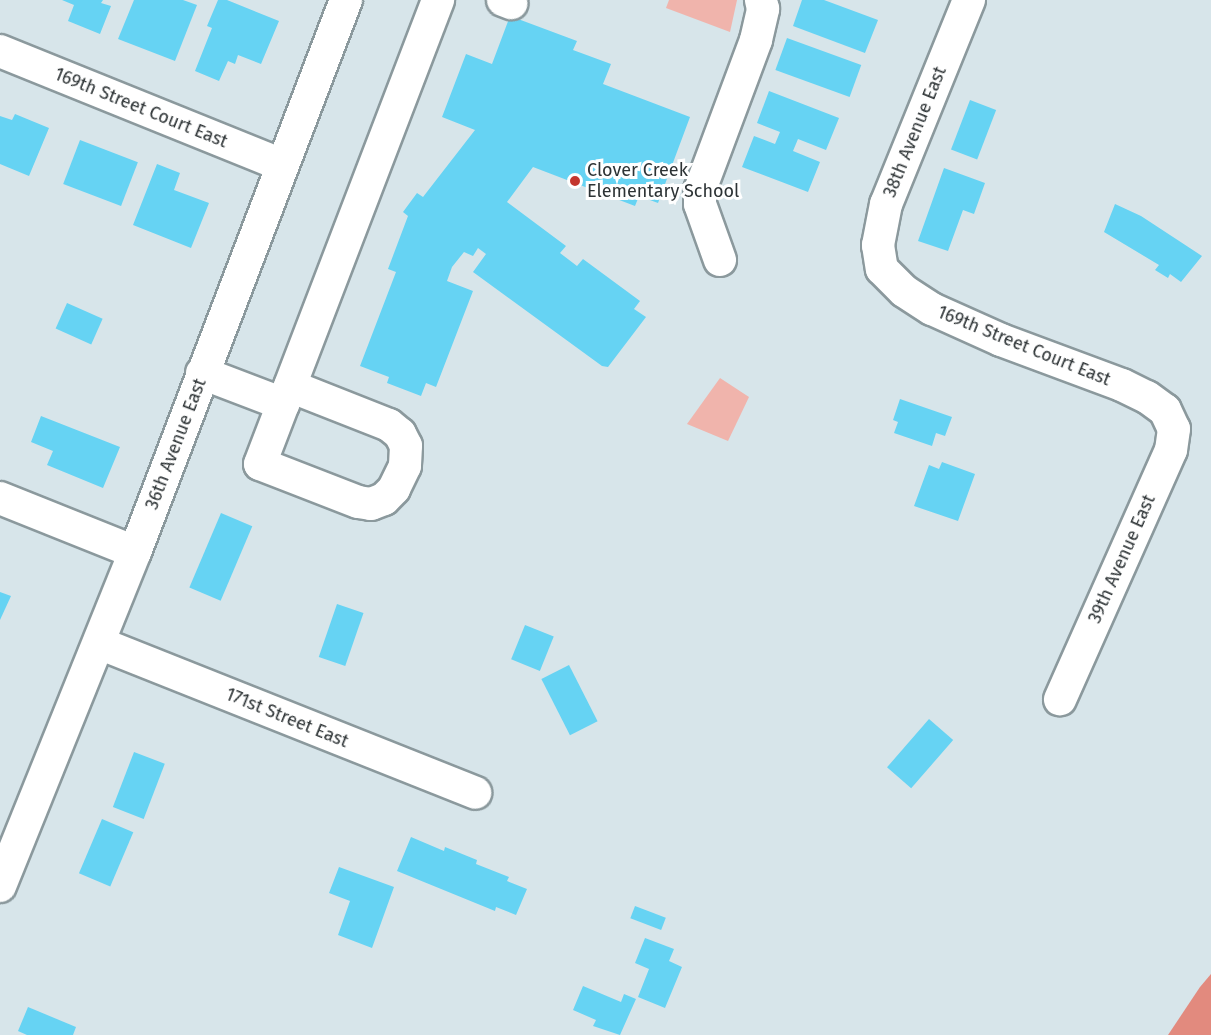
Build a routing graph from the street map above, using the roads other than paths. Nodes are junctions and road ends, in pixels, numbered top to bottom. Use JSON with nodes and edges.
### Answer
{"nodes":[{"id":1,"x":346,"y":0,"type":"edge"},
{"id":2,"x":438,"y":0,"type":"edge"},
{"id":3,"x":761,"y":0,"type":"edge"},
{"id":4,"x":969,"y":0,"type":"edge"},
{"id":5,"x":0,"y":51,"type":"edge"},
{"id":6,"x":282,"y":165,"type":"junction"},
{"id":7,"x":720,"y":260,"type":"dead end"},
{"id":8,"x":882,"y":269,"type":"joint"},
{"id":9,"x":202,"y":373,"type":"junction"},
{"id":10,"x":1168,"y":417,"type":"joint"},
{"id":11,"x":0,"y":498,"type":"edge"},
{"id":12,"x":135,"y":552,"type":"junction"},
{"id":13,"x":99,"y":643,"type":"junction"},
{"id":14,"x":1060,"y":699,"type":"dead end"},
{"id":15,"x":475,"y":793,"type":"dead end"},
{"id":16,"x":0,"y":886,"type":"edge"}],
"edges":[{"from":1,"to":6,"type":"street","name":"36th Avenue East"},
{"from":2,"to":9,"type":"street"},
{"from":3,"to":7,"type":"street"},
{"from":4,"to":8,"type":"street","name":"38th Avenue East"},
{"from":5,"to":6,"type":"street","name":"169th Street Court East"},
{"from":6,"to":9,"type":"street","name":"36th Avenue East"},
{"from":8,"to":10,"type":"street","name":"169th Street Court East"},
{"from":9,"to":12,"type":"street","name":"36th Avenue East"},
{"from":10,"to":14,"type":"street","name":"39th Avenue East"},
{"from":11,"to":12,"type":"street"},
{"from":12,"to":13,"type":"street","name":"36th Avenue East"},
{"from":13,"to":15,"type":"street","name":"171st Street East"},
{"from":13,"to":16,"type":"street","name":"36th Avenue East"}]}
